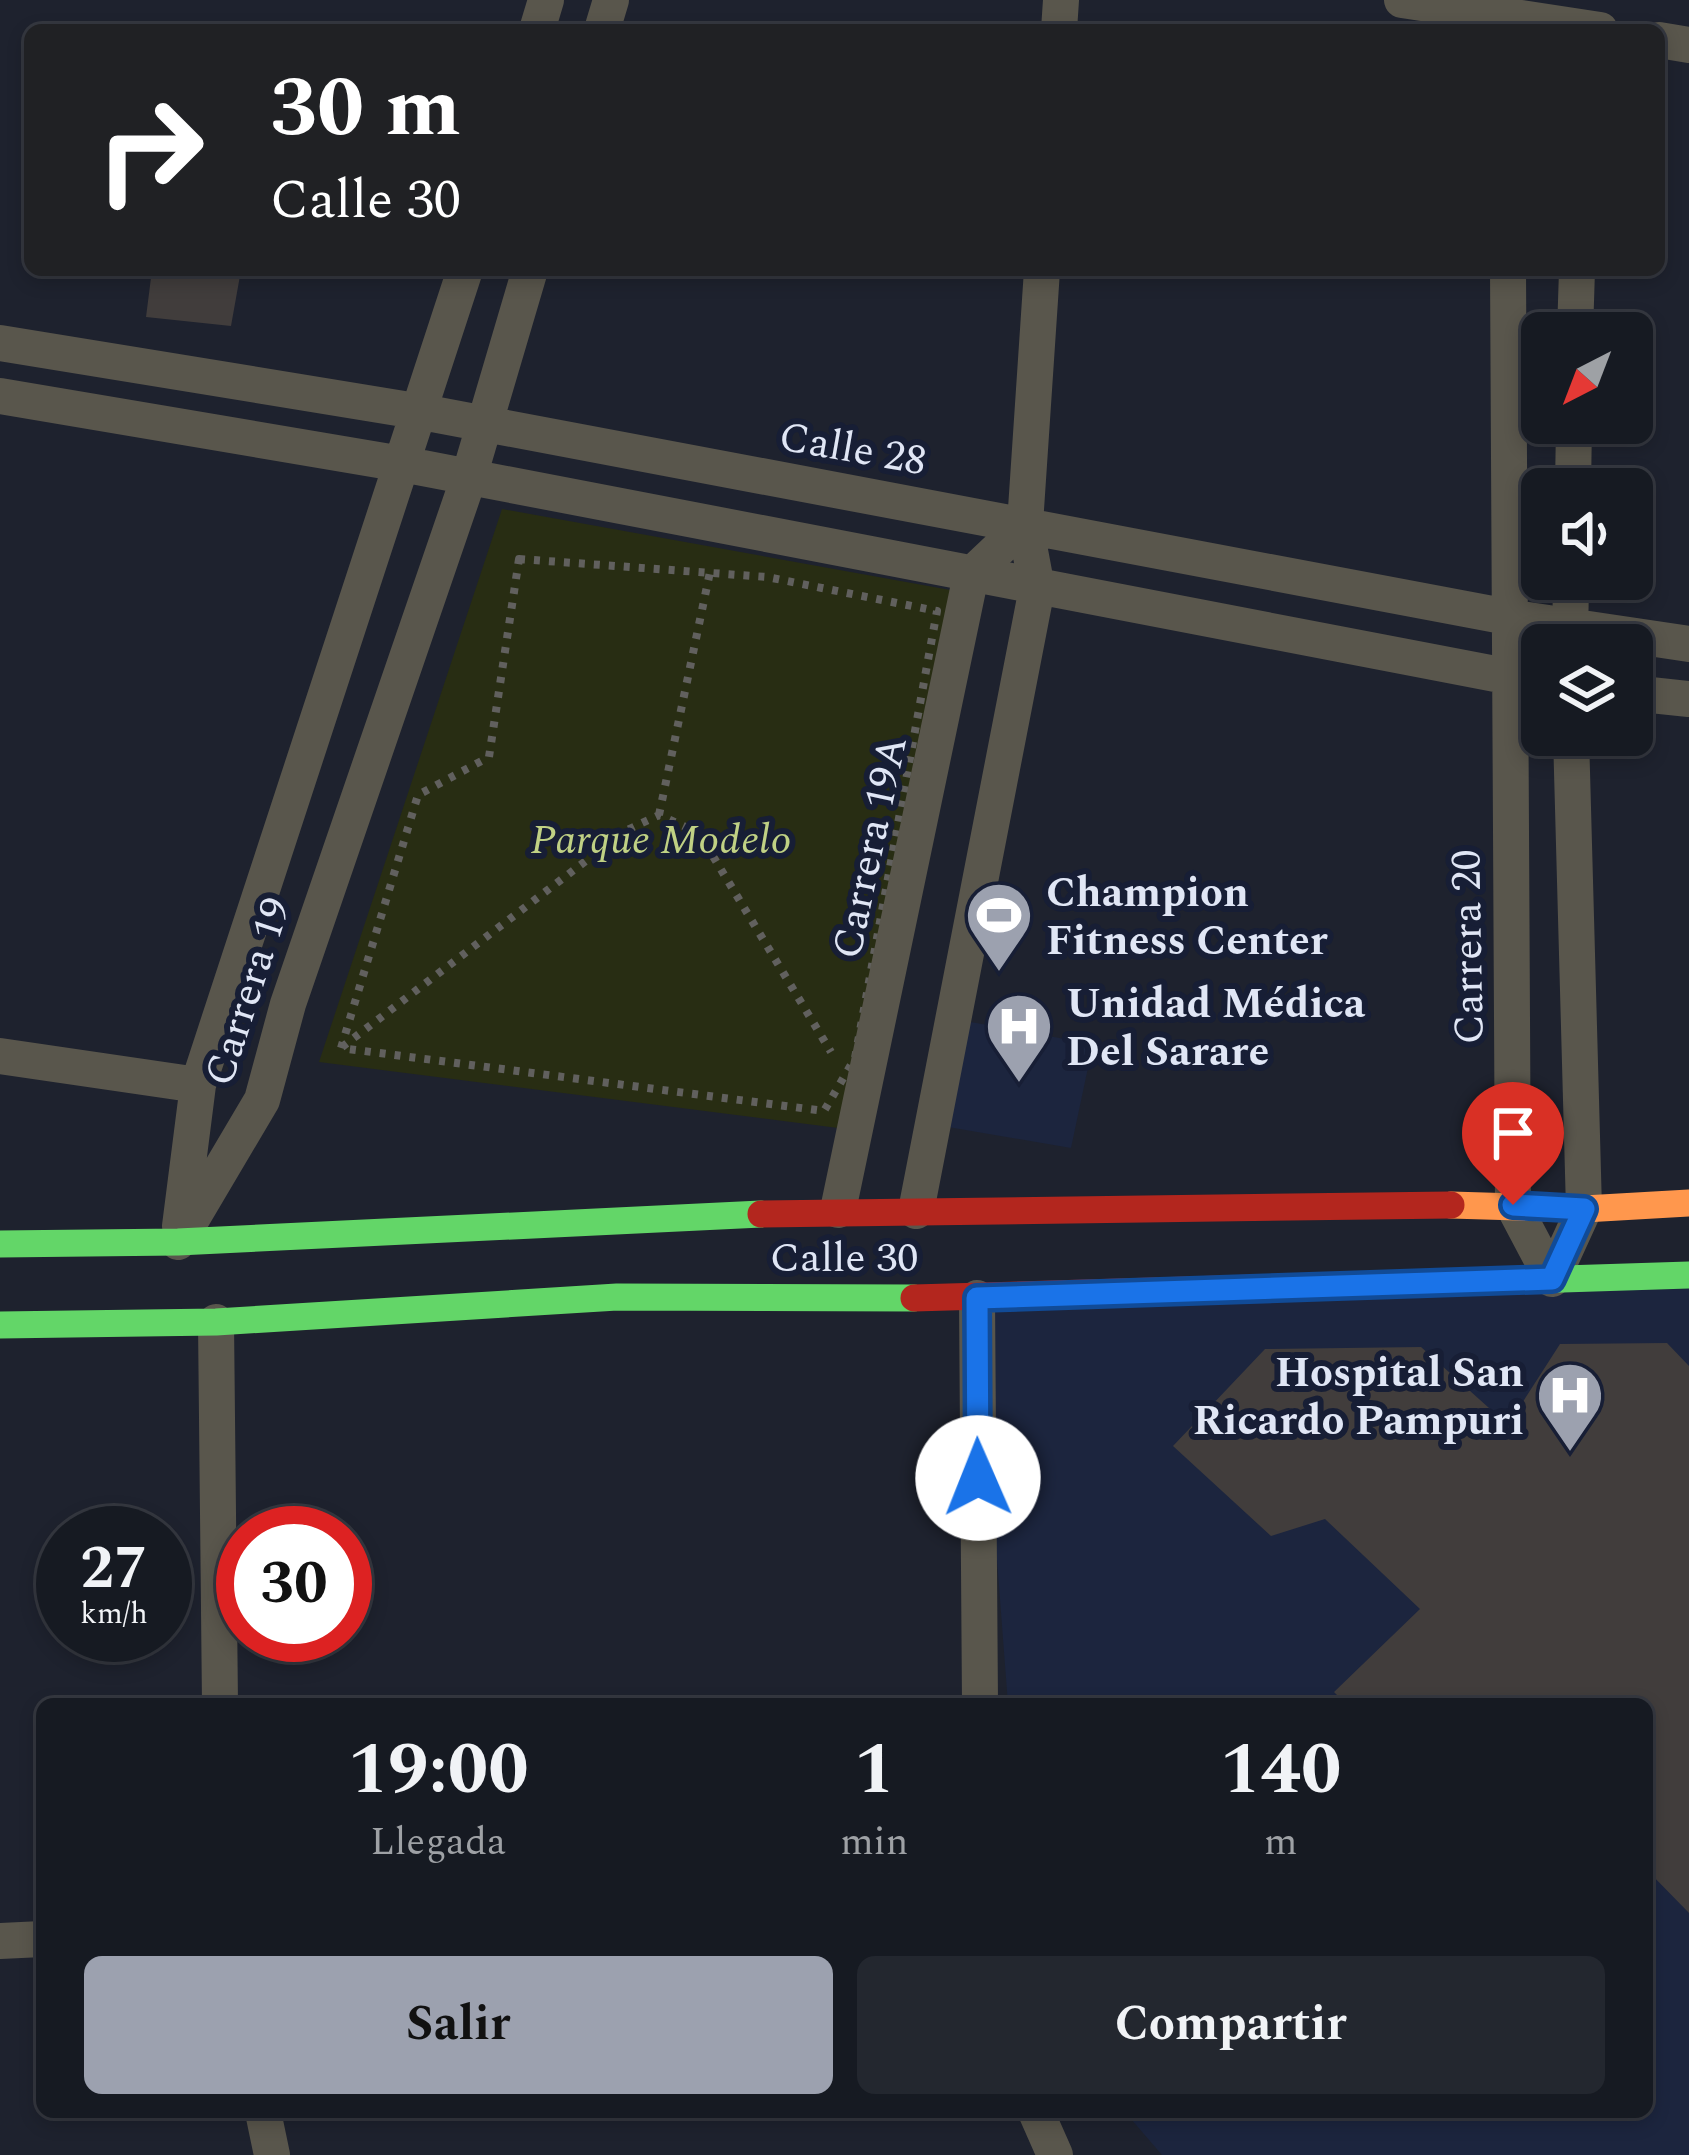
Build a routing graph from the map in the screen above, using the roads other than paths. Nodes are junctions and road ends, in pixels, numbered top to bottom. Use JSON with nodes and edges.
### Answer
{"nodes":[{"id":1,"x":1402,"y":0,"type":"edge"},
{"id":2,"x":1508,"y":16,"type":"edge"},
{"id":3,"x":1585,"y":22,"type":"edge"},
{"id":4,"x":463,"y":276,"type":"edge"},
{"id":5,"x":528,"y":276,"type":"edge"},
{"id":6,"x":1042,"y":276,"type":"edge"},
{"id":7,"x":1508,"y":276,"type":"edge"},
{"id":8,"x":1576,"y":276,"type":"edge"},
{"id":9,"x":1576,"y":312,"type":"edge"},
{"id":10,"x":0,"y":343,"type":"edge"},
{"id":11,"x":0,"y":397,"type":"edge"},
{"id":12,"x":422,"y":412,"type":"junction"},
{"id":13,"x":484,"y":425,"type":"junction"},
{"id":14,"x":402,"y":464,"type":"junction"},
{"id":15,"x":468,"y":479,"type":"junction"},
{"id":16,"x":1024,"y":524,"type":"junction"},
{"id":17,"x":970,"y":574,"type":"junction"},
{"id":18,"x":1037,"y":589,"type":"junction"},
{"id":19,"x":1508,"y":617,"type":"junction"},
{"id":20,"x":1534,"y":624,"type":"edge"},
{"id":21,"x":1653,"y":641,"type":"edge"},
{"id":22,"x":1689,"y":644,"type":"edge"},
{"id":23,"x":1521,"y":665,"type":"edge"},
{"id":24,"x":1521,"y":679,"type":"edge"},
{"id":25,"x":1653,"y":695,"type":"edge"},
{"id":26,"x":1689,"y":698,"type":"edge"},
{"id":27,"x":1523,"y":756,"type":"edge"},
{"id":28,"x":1572,"y":756,"type":"edge"},
{"id":29,"x":0,"y":1056,"type":"edge"},
{"id":30,"x":198,"y":1085,"type":"junction"},
{"id":31,"x":1689,"y":1204,"type":"edge"},
{"id":32,"x":1513,"y":1205,"type":"junction"},
{"id":33,"x":1584,"y":1209,"type":"junction"},
{"id":34,"x":838,"y":1210,"type":"junction"},
{"id":35,"x":916,"y":1211,"type":"junction"},
{"id":36,"x":178,"y":1242,"type":"junction"},
{"id":37,"x":0,"y":1244,"type":"edge"},
{"id":38,"x":1689,"y":1275,"type":"edge"},
{"id":39,"x":1552,"y":1279,"type":"junction"},
{"id":40,"x":977,"y":1298,"type":"junction"},
{"id":41,"x":216,"y":1322,"type":"junction"},
{"id":42,"x":0,"y":1325,"type":"edge"},
{"id":43,"x":220,"y":1698,"type":"edge"},
{"id":44,"x":980,"y":1698,"type":"edge"},
{"id":45,"x":36,"y":1940,"type":"edge"},
{"id":46,"x":0,"y":1941,"type":"edge"},
{"id":47,"x":263,"y":2118,"type":"edge"},
{"id":48,"x":1039,"y":2118,"type":"edge"},
{"id":49,"x":272,"y":2155,"type":"edge"},
{"id":50,"x":1055,"y":2155,"type":"edge"}],
"edges":[{"from":1,"to":2,"type":"street"},
{"from":2,"to":3,"type":"street"},
{"from":4,"to":12,"type":"street","name":"Carrera 19"},
{"from":5,"to":13,"type":"street","name":"Carrera 19"},
{"from":6,"to":16,"type":"street"},
{"from":7,"to":19,"type":"street","name":"Carrera 20"},
{"from":8,"to":9,"type":"street"},
{"from":10,"to":12,"type":"street","name":"Calle 28"},
{"from":11,"to":14,"type":"street"},
{"from":12,"to":13,"type":"street","name":"Calle 28"},
{"from":12,"to":14,"type":"street","name":"Carrera 19"},
{"from":13,"to":15,"type":"street","name":"Carrera 19"},
{"from":13,"to":16,"type":"street","name":"Calle 28"},
{"from":14,"to":15,"type":"street"},
{"from":14,"to":30,"type":"street","name":"Carrera 19"},
{"from":15,"to":17,"type":"street"},
{"from":15,"to":36,"type":"street","name":"Carrera 19"},
{"from":16,"to":17,"type":"street"},
{"from":16,"to":18,"type":"street"},
{"from":16,"to":19,"type":"street","name":"Calle 28"},
{"from":17,"to":18,"type":"street"},
{"from":17,"to":34,"type":"street","name":"Carrera 19A"},
{"from":18,"to":24,"type":"street"},
{"from":18,"to":35,"type":"street"},
{"from":19,"to":20,"type":"street","name":"Calle 28"},
{"from":19,"to":23,"type":"street","name":"Carrera 20"},
{"from":21,"to":22,"type":"street","name":"Calle 28"},
{"from":25,"to":26,"type":"street"},
{"from":27,"to":32,"type":"street","name":"Carrera 20"},
{"from":28,"to":33,"type":"street"},
{"from":29,"to":30,"type":"street"},
{"from":30,"to":36,"type":"street","name":"Carrera 19"},
{"from":31,"to":33,"type":"street","name":"Calle 30"},
{"from":32,"to":33,"type":"street","name":"Calle 30"},
{"from":32,"to":35,"type":"street","name":"Calle 30"},
{"from":32,"to":39,"type":"street","name":"Carrera 20"},
{"from":33,"to":39,"type":"street"},
{"from":34,"to":35,"type":"street","name":"Calle 30"},
{"from":34,"to":36,"type":"street","name":"Calle 30"},
{"from":36,"to":37,"type":"street","name":"Calle 30"},
{"from":38,"to":39,"type":"street","name":"Calle 30"},
{"from":39,"to":40,"type":"street","name":"Calle 30"},
{"from":40,"to":41,"type":"street","name":"Calle 30"},
{"from":40,"to":44,"type":"street"},
{"from":41,"to":42,"type":"street","name":"Calle 30"},
{"from":41,"to":43,"type":"street"},
{"from":45,"to":46,"type":"street"},
{"from":47,"to":49,"type":"street"},
{"from":48,"to":50,"type":"street"}]}
